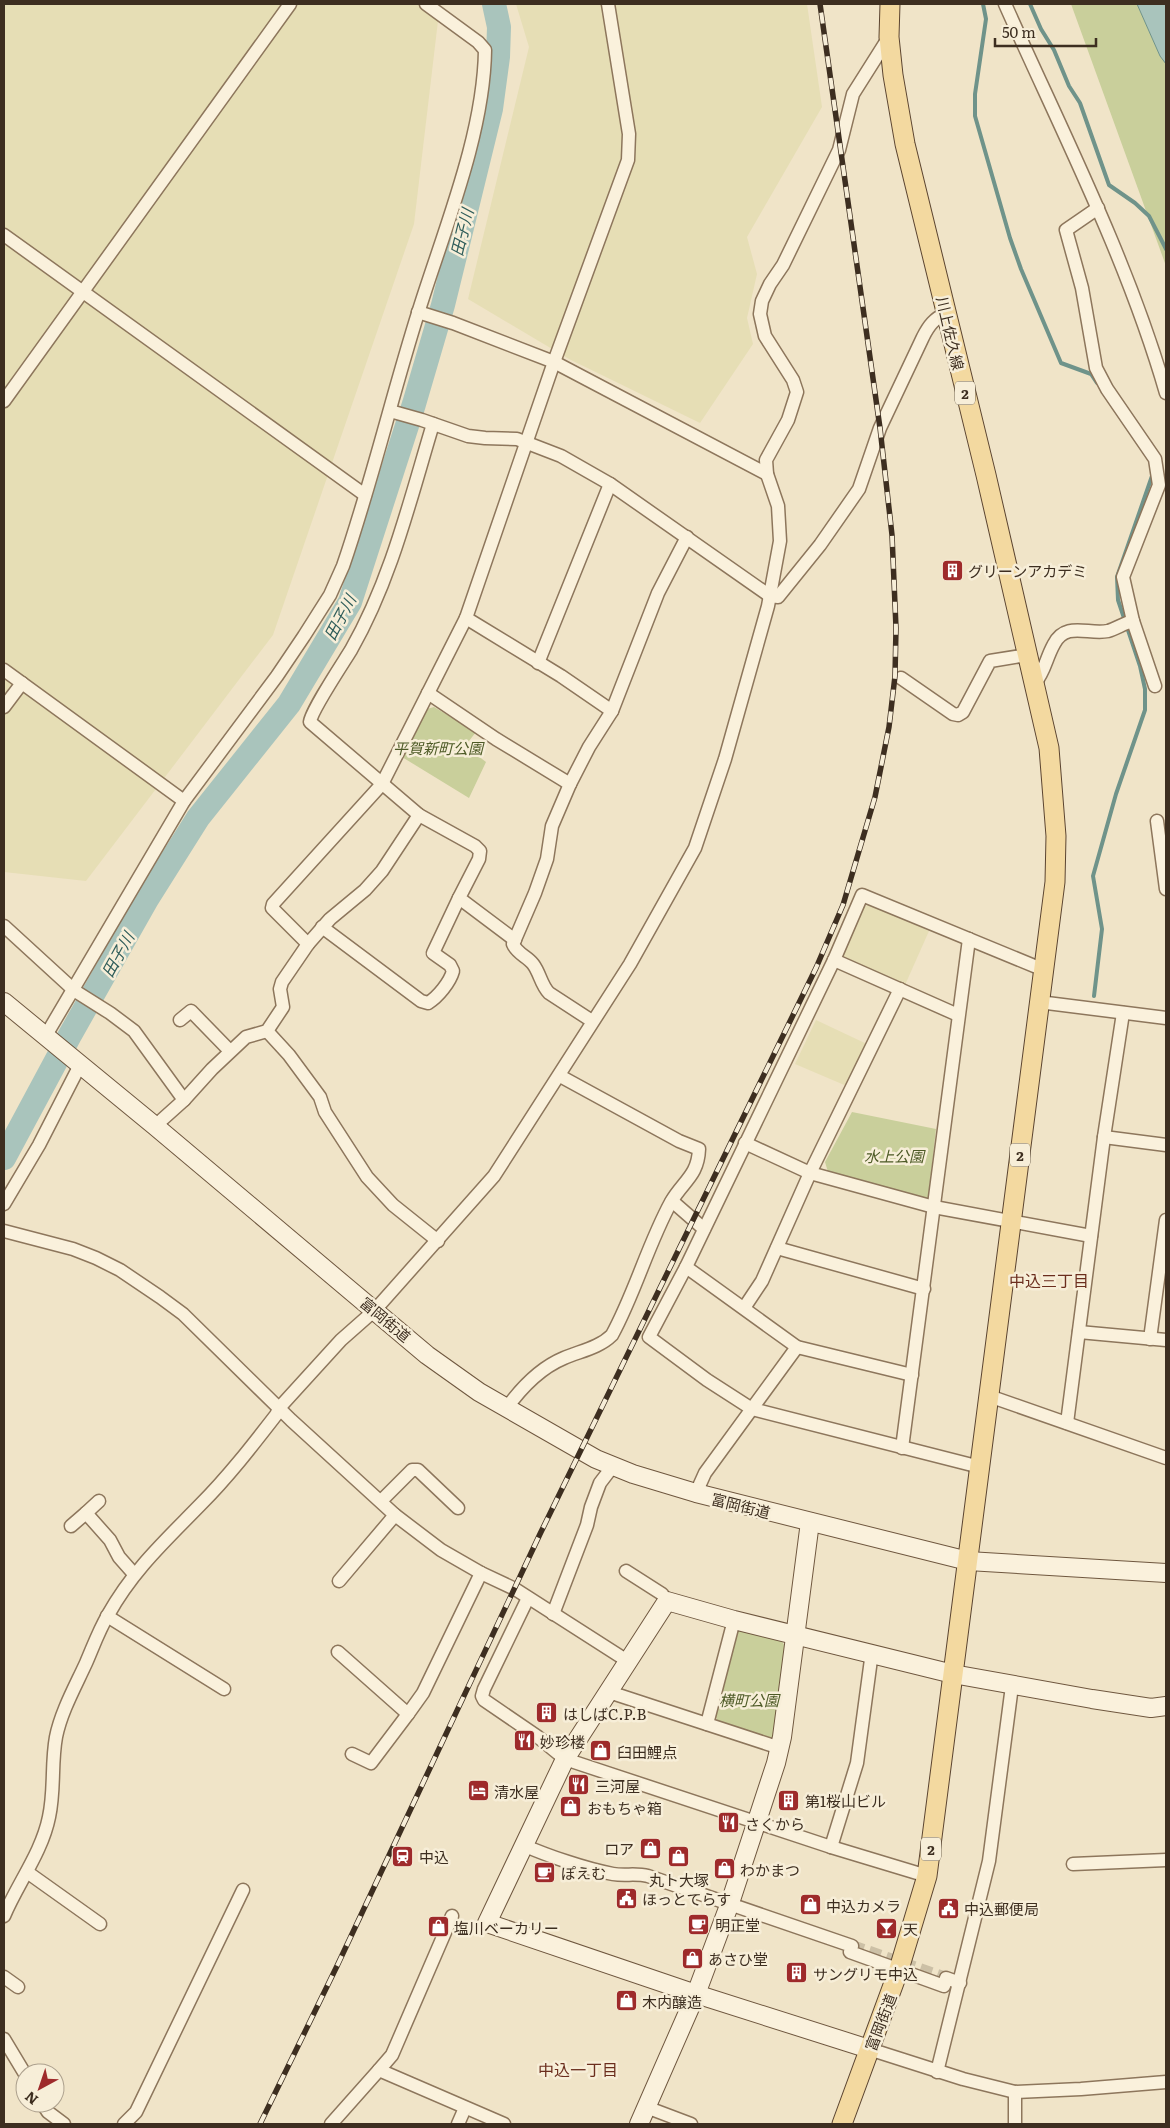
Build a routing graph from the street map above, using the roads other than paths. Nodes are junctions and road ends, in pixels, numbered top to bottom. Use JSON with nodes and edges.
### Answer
{"nodes":[{"id":1,"x":290,"y":4,"type":"edge"},
{"id":2,"x":426,"y":4,"type":"edge"},
{"id":3,"x":608,"y":4,"type":"edge"},
{"id":4,"x":890,"y":4,"type":"edge"},
{"id":5,"x":1005,"y":4,"type":"edge"},
{"id":6,"x":890,"y":37,"type":"junction"},
{"id":7,"x":1098,"y":208,"type":"junction"},
{"id":8,"x":4,"y":235,"type":"edge"},
{"id":9,"x":84,"y":292,"type":"junction"},
{"id":10,"x":422,"y":313,"type":"junction"},
{"id":11,"x":946,"y":313,"type":"junction"},
{"id":12,"x":554,"y":362,"type":"junction"},
{"id":13,"x":1166,"y":393,"type":"edge"},
{"id":14,"x":4,"y":401,"type":"edge"},
{"id":15,"x":394,"y":412,"type":"junction"},
{"id":16,"x":428,"y":422,"type":"junction"},
{"id":17,"x":526,"y":442,"type":"junction"},
{"id":18,"x":767,"y":474,"type":"junction"},
{"id":19,"x":610,"y":484,"type":"junction"},
{"id":20,"x":365,"y":495,"type":"junction"},
{"id":21,"x":687,"y":537,"type":"junction"},
{"id":22,"x":770,"y":596,"type":"junction"},
{"id":23,"x":466,"y":618,"type":"junction"},
{"id":24,"x":1128,"y":622,"type":"junction"},
{"id":25,"x":1027,"y":655,"type":"junction"},
{"id":26,"x":538,"y":663,"type":"junction"},
{"id":27,"x":4,"y":670,"type":"edge"},
{"id":28,"x":901,"y":678,"type":"dead end"},
{"id":29,"x":1035,"y":683,"type":"junction"},
{"id":30,"x":22,"y":684,"type":"junction"},
{"id":31,"x":1155,"y":686,"type":"dead end"},
{"id":32,"x":428,"y":693,"type":"junction"},
{"id":33,"x":4,"y":707,"type":"edge"},
{"id":34,"x":612,"y":711,"type":"junction"},
{"id":35,"x":382,"y":784,"type":"junction"},
{"id":36,"x":570,"y":784,"type":"junction"},
{"id":37,"x":184,"y":801,"type":"junction"},
{"id":38,"x":419,"y":815,"type":"junction"},
{"id":39,"x":1157,"y":821,"type":"dead end"},
{"id":40,"x":1166,"y":889,"type":"edge"},
{"id":41,"x":459,"y":898,"type":"junction"},
{"id":42,"x":4,"y":926,"type":"edge"},
{"id":43,"x":322,"y":927,"type":"junction"},
{"id":44,"x":969,"y":939,"type":"junction"},
{"id":45,"x":515,"y":940,"type":"junction"},
{"id":46,"x":308,"y":944,"type":"junction"},
{"id":47,"x":834,"y":960,"type":"junction"},
{"id":48,"x":1044,"y":970,"type":"junction"},
{"id":49,"x":900,"y":989,"type":"junction"},
{"id":50,"x":73,"y":990,"type":"junction"},
{"id":51,"x":4,"y":1002,"type":"edge"},
{"id":52,"x":1039,"y":1002,"type":"junction"},
{"id":53,"x":1123,"y":1013,"type":"junction"},
{"id":54,"x":958,"y":1015,"type":"junction"},
{"id":55,"x":1166,"y":1018,"type":"edge"},
{"id":56,"x":180,"y":1020,"type":"dead end"},
{"id":57,"x":592,"y":1021,"type":"junction"},
{"id":58,"x":267,"y":1031,"type":"junction"},
{"id":59,"x":47,"y":1038,"type":"junction"},
{"id":60,"x":230,"y":1050,"type":"junction"},
{"id":61,"x":76,"y":1061,"type":"junction"},
{"id":62,"x":560,"y":1076,"type":"junction"},
{"id":63,"x":184,"y":1100,"type":"junction"},
{"id":64,"x":155,"y":1126,"type":"junction"},
{"id":65,"x":1104,"y":1137,"type":"junction"},
{"id":66,"x":745,"y":1143,"type":"junction"},
{"id":67,"x":1166,"y":1144,"type":"edge"},
{"id":68,"x":810,"y":1173,"type":"junction"},
{"id":69,"x":672,"y":1201,"type":"junction"},
{"id":70,"x":4,"y":1204,"type":"edge"},
{"id":71,"x":934,"y":1207,"type":"junction"},
{"id":72,"x":1166,"y":1220,"type":"edge"},
{"id":73,"x":1011,"y":1221,"type":"junction"},
{"id":74,"x":704,"y":1229,"type":"junction"},
{"id":75,"x":4,"y":1231,"type":"edge"},
{"id":76,"x":1091,"y":1236,"type":"junction"},
{"id":77,"x":438,"y":1241,"type":"junction"},
{"id":78,"x":777,"y":1248,"type":"junction"},
{"id":79,"x":686,"y":1267,"type":"junction"},
{"id":80,"x":924,"y":1289,"type":"junction"},
{"id":81,"x":744,"y":1308,"type":"junction"},
{"id":82,"x":375,"y":1310,"type":"junction"},
{"id":83,"x":1079,"y":1332,"type":"junction"},
{"id":84,"x":1150,"y":1339,"type":"junction"},
{"id":85,"x":1166,"y":1340,"type":"edge"},
{"id":86,"x":797,"y":1347,"type":"junction"},
{"id":87,"x":912,"y":1375,"type":"junction"},
{"id":88,"x":989,"y":1396,"type":"junction"},
{"id":89,"x":280,"y":1407,"type":"junction"},
{"id":90,"x":506,"y":1409,"type":"junction"},
{"id":91,"x":752,"y":1409,"type":"junction"},
{"id":92,"x":1067,"y":1423,"type":"junction"},
{"id":93,"x":902,"y":1448,"type":"junction"},
{"id":94,"x":1166,"y":1458,"type":"edge"},
{"id":95,"x":613,"y":1466,"type":"junction"},
{"id":96,"x":980,"y":1467,"type":"junction"},
{"id":97,"x":696,"y":1493,"type":"junction"},
{"id":98,"x":381,"y":1501,"type":"junction"},
{"id":99,"x":99,"y":1502,"type":"dead end"},
{"id":100,"x":458,"y":1508,"type":"dead end"},
{"id":101,"x":86,"y":1513,"type":"junction"},
{"id":102,"x":395,"y":1515,"type":"junction"},
{"id":103,"x":810,"y":1522,"type":"junction"},
{"id":104,"x":70,"y":1526,"type":"dead end"},
{"id":105,"x":968,"y":1562,"type":"junction"},
{"id":106,"x":626,"y":1571,"type":"dead end"},
{"id":107,"x":481,"y":1573,"type":"junction"},
{"id":108,"x":1166,"y":1573,"type":"edge"},
{"id":109,"x":134,"y":1574,"type":"junction"},
{"id":110,"x":339,"y":1581,"type":"dead end"},
{"id":111,"x":528,"y":1598,"type":"junction"},
{"id":112,"x":667,"y":1601,"type":"junction"},
{"id":113,"x":553,"y":1614,"type":"junction"},
{"id":114,"x":107,"y":1616,"type":"junction"},
{"id":115,"x":734,"y":1620,"type":"junction"},
{"id":116,"x":794,"y":1634,"type":"junction"},
{"id":117,"x":338,"y":1652,"type":"dead end"},
{"id":118,"x":872,"y":1652,"type":"junction"},
{"id":119,"x":629,"y":1662,"type":"junction"},
{"id":120,"x":953,"y":1674,"type":"junction"},
{"id":121,"x":1012,"y":1686,"type":"junction"},
{"id":122,"x":224,"y":1689,"type":"dead end"},
{"id":123,"x":609,"y":1692,"type":"junction"},
{"id":124,"x":1166,"y":1706,"type":"edge"},
{"id":125,"x":408,"y":1714,"type":"junction"},
{"id":126,"x":707,"y":1724,"type":"junction"},
{"id":127,"x":780,"y":1748,"type":"junction"},
{"id":128,"x":352,"y":1754,"type":"dead end"},
{"id":129,"x":565,"y":1760,"type":"junction"},
{"id":130,"x":757,"y":1822,"type":"junction"},
{"id":131,"x":523,"y":1845,"type":"junction"},
{"id":132,"x":831,"y":1847,"type":"junction"},
{"id":133,"x":1166,"y":1860,"type":"edge"},
{"id":134,"x":1073,"y":1864,"type":"dead end"},
{"id":135,"x":27,"y":1872,"type":"junction"},
{"id":136,"x":927,"y":1876,"type":"junction"},
{"id":137,"x":243,"y":1890,"type":"dead end"},
{"id":138,"x":730,"y":1903,"type":"junction"},
{"id":139,"x":4,"y":1916,"type":"edge"},
{"id":140,"x":452,"y":1916,"type":"dead end"},
{"id":141,"x":100,"y":1924,"type":"dead end"},
{"id":142,"x":899,"y":1970,"type":"junction"},
{"id":143,"x":4,"y":1977,"type":"edge"},
{"id":144,"x":960,"y":1983,"type":"junction"},
{"id":145,"x":18,"y":1987,"type":"dead end"},
{"id":146,"x":696,"y":1994,"type":"junction"},
{"id":147,"x":4,"y":2039,"type":"edge"},
{"id":148,"x":869,"y":2049,"type":"junction"},
{"id":149,"x":18,"y":2063,"type":"edge"},
{"id":150,"x":379,"y":2070,"type":"junction"},
{"id":151,"x":937,"y":2072,"type":"junction"},
{"id":152,"x":1166,"y":2082,"type":"edge"},
{"id":153,"x":1015,"y":2092,"type":"junction"},
{"id":154,"x":646,"y":2107,"type":"junction"},
{"id":155,"x":465,"y":2108,"type":"junction"},
{"id":156,"x":49,"y":2113,"type":"edge"},
{"id":157,"x":64,"y":2124,"type":"edge"},
{"id":158,"x":124,"y":2124,"type":"edge"},
{"id":159,"x":331,"y":2124,"type":"edge"},
{"id":160,"x":458,"y":2124,"type":"edge"},
{"id":161,"x":504,"y":2124,"type":"edge"},
{"id":162,"x":639,"y":2124,"type":"edge"},
{"id":163,"x":691,"y":2124,"type":"edge"},
{"id":164,"x":842,"y":2124,"type":"edge"},
{"id":165,"x":1015,"y":2124,"type":"edge"}],
"edges":[{"from":1,"to":9,"type":"street"},
{"from":2,"to":10,"type":"street"},
{"from":3,"to":12,"type":"street"},
{"from":4,"to":6,"type":"main road","name":"川上佐久線","number":"2"},
{"from":5,"to":7,"type":"street"},
{"from":6,"to":11,"type":"main road","name":"川上佐久線","number":"2"},
{"from":6,"to":18,"type":"street"},
{"from":7,"to":13,"type":"street"},
{"from":7,"to":24,"type":"street"},
{"from":8,"to":9,"type":"street"},
{"from":9,"to":14,"type":"street"},
{"from":9,"to":20,"type":"street"},
{"from":10,"to":12,"type":"street"},
{"from":10,"to":15,"type":"street"},
{"from":11,"to":22,"type":"street"},
{"from":11,"to":25,"type":"main road","name":"川上佐久線","number":"2"},
{"from":12,"to":17,"type":"street"},
{"from":12,"to":18,"type":"street"},
{"from":15,"to":16,"type":"street"},
{"from":15,"to":20,"type":"street"},
{"from":16,"to":17,"type":"street"},
{"from":16,"to":35,"type":"street"},
{"from":17,"to":19,"type":"street"},
{"from":17,"to":23,"type":"street"},
{"from":18,"to":22,"type":"street"},
{"from":19,"to":21,"type":"street"},
{"from":19,"to":26,"type":"street"},
{"from":20,"to":37,"type":"street"},
{"from":21,"to":22,"type":"street"},
{"from":21,"to":34,"type":"street"},
{"from":22,"to":57,"type":"street"},
{"from":23,"to":26,"type":"street"},
{"from":23,"to":32,"type":"street"},
{"from":24,"to":29,"type":"street"},
{"from":24,"to":31,"type":"street"},
{"from":25,"to":28,"type":"street"},
{"from":25,"to":29,"type":"main road","name":"川上佐久線","number":"2"},
{"from":26,"to":34,"type":"street"},
{"from":27,"to":30,"type":"street"},
{"from":29,"to":48,"type":"main road","name":"川上佐久線","number":"2"},
{"from":30,"to":33,"type":"street"},
{"from":30,"to":37,"type":"street"},
{"from":32,"to":35,"type":"street"},
{"from":32,"to":36,"type":"street"},
{"from":34,"to":36,"type":"street"},
{"from":35,"to":38,"type":"street"},
{"from":35,"to":46,"type":"street"},
{"from":36,"to":45,"type":"street"},
{"from":37,"to":50,"type":"street"},
{"from":38,"to":41,"type":"street"},
{"from":38,"to":43,"type":"street"},
{"from":39,"to":40,"type":"street"},
{"from":41,"to":43,"type":"street"},
{"from":41,"to":45,"type":"street"},
{"from":42,"to":50,"type":"street"},
{"from":43,"to":46,"type":"street"},
{"from":44,"to":47,"type":"street"},
{"from":44,"to":48,"type":"street"},
{"from":44,"to":54,"type":"street"},
{"from":45,"to":57,"type":"street"},
{"from":46,"to":58,"type":"street"},
{"from":47,"to":49,"type":"street"},
{"from":47,"to":66,"type":"street"},
{"from":48,"to":52,"type":"main road","number":"2"},
{"from":49,"to":54,"type":"street"},
{"from":49,"to":68,"type":"street"},
{"from":50,"to":59,"type":"street"},
{"from":50,"to":63,"type":"street"},
{"from":51,"to":59,"type":"main road"},
{"from":52,"to":53,"type":"street"},
{"from":52,"to":73,"type":"main road","number":"2"},
{"from":53,"to":55,"type":"street"},
{"from":53,"to":65,"type":"street"},
{"from":54,"to":71,"type":"street"},
{"from":56,"to":60,"type":"street"},
{"from":57,"to":62,"type":"street"},
{"from":58,"to":60,"type":"street"},
{"from":58,"to":77,"type":"street"},
{"from":59,"to":61,"type":"main road","name":"富岡街道"},
{"from":60,"to":63,"type":"street"},
{"from":61,"to":64,"type":"main road","name":"富岡街道"},
{"from":61,"to":70,"type":"street"},
{"from":62,"to":69,"type":"street"},
{"from":62,"to":77,"type":"street"},
{"from":63,"to":64,"type":"street"},
{"from":64,"to":82,"type":"main road","name":"富岡街道"},
{"from":65,"to":67,"type":"street"},
{"from":65,"to":76,"type":"street"},
{"from":66,"to":68,"type":"street"},
{"from":66,"to":74,"type":"street"},
{"from":68,"to":71,"type":"street"},
{"from":68,"to":78,"type":"street"},
{"from":69,"to":74,"type":"street"},
{"from":69,"to":90,"type":"street"},
{"from":71,"to":73,"type":"street"},
{"from":71,"to":80,"type":"street"},
{"from":72,"to":84,"type":"street"},
{"from":73,"to":76,"type":"street"},
{"from":73,"to":88,"type":"main road","number":"2"},
{"from":74,"to":79,"type":"street"},
{"from":75,"to":89,"type":"street"},
{"from":76,"to":83,"type":"street"},
{"from":77,"to":82,"type":"street"},
{"from":78,"to":80,"type":"street"},
{"from":78,"to":81,"type":"street"},
{"from":79,"to":81,"type":"street"},
{"from":79,"to":91,"type":"street"},
{"from":80,"to":87,"type":"street"},
{"from":81,"to":86,"type":"street"},
{"from":82,"to":89,"type":"street"},
{"from":82,"to":90,"type":"main road","name":"富岡街道"},
{"from":83,"to":84,"type":"street"},
{"from":83,"to":92,"type":"street"},
{"from":84,"to":85,"type":"street"},
{"from":86,"to":87,"type":"street"},
{"from":86,"to":91,"type":"street"},
{"from":87,"to":93,"type":"street"},
{"from":88,"to":92,"type":"street"},
{"from":88,"to":96,"type":"main road","number":"2"},
{"from":89,"to":98,"type":"street"},
{"from":89,"to":109,"type":"street"},
{"from":90,"to":95,"type":"main road","name":"富岡街道"},
{"from":91,"to":93,"type":"street"},
{"from":91,"to":97,"type":"street"},
{"from":92,"to":94,"type":"street"},
{"from":93,"to":96,"type":"street"},
{"from":95,"to":97,"type":"main road","name":"富岡街道"},
{"from":95,"to":113,"type":"street"},
{"from":96,"to":105,"type":"main road","number":"2"},
{"from":97,"to":103,"type":"main road","name":"富岡街道"},
{"from":98,"to":100,"type":"street"},
{"from":98,"to":102,"type":"street"},
{"from":99,"to":101,"type":"street"},
{"from":101,"to":104,"type":"street"},
{"from":101,"to":109,"type":"street"},
{"from":102,"to":107,"type":"street"},
{"from":102,"to":110,"type":"street"},
{"from":103,"to":105,"type":"main road","name":"富岡街道"},
{"from":103,"to":116,"type":"main road"},
{"from":105,"to":108,"type":"main road"},
{"from":105,"to":120,"type":"main road","name":"富岡街道","number":"2"},
{"from":106,"to":112,"type":"street"},
{"from":107,"to":111,"type":"street"},
{"from":107,"to":125,"type":"street"},
{"from":109,"to":114,"type":"street"},
{"from":111,"to":113,"type":"street"},
{"from":111,"to":129,"type":"street"},
{"from":112,"to":115,"type":"main road"},
{"from":112,"to":119,"type":"main road"},
{"from":113,"to":119,"type":"street"},
{"from":114,"to":122,"type":"street"},
{"from":114,"to":135,"type":"street"},
{"from":115,"to":116,"type":"main road"},
{"from":115,"to":126,"type":"street"},
{"from":116,"to":118,"type":"main road"},
{"from":116,"to":127,"type":"main road"},
{"from":117,"to":125,"type":"street"},
{"from":118,"to":120,"type":"main road"},
{"from":118,"to":132,"type":"street"},
{"from":119,"to":123,"type":"main road"},
{"from":120,"to":121,"type":"main road"},
{"from":120,"to":136,"type":"main road","name":"富岡街道","number":"2"},
{"from":121,"to":124,"type":"main road"},
{"from":121,"to":144,"type":"street"},
{"from":123,"to":126,"type":"street"},
{"from":123,"to":129,"type":"main road"},
{"from":125,"to":128,"type":"street"},
{"from":126,"to":127,"type":"street"},
{"from":127,"to":130,"type":"main road"},
{"from":129,"to":130,"type":"street"},
{"from":129,"to":131,"type":"main road"},
{"from":130,"to":132,"type":"street"},
{"from":130,"to":138,"type":"main road"},
{"from":131,"to":138,"type":"street"},
{"from":131,"to":146,"type":"main road"},
{"from":132,"to":136,"type":"street"},
{"from":133,"to":134,"type":"street"},
{"from":135,"to":139,"type":"street"},
{"from":135,"to":141,"type":"street"},
{"from":136,"to":142,"type":"main road","name":"富岡街道","number":"2"},
{"from":137,"to":158,"type":"street"},
{"from":138,"to":142,"type":"street"},
{"from":138,"to":146,"type":"main road"},
{"from":140,"to":150,"type":"street"},
{"from":142,"to":144,"type":"street"},
{"from":142,"to":148,"type":"main road","name":"富岡街道","number":"2"},
{"from":143,"to":145,"type":"street"},
{"from":144,"to":151,"type":"street"},
{"from":146,"to":148,"type":"main road"},
{"from":146,"to":154,"type":"main road"},
{"from":147,"to":149,"type":"street"},
{"from":148,"to":151,"type":"street"},
{"from":148,"to":164,"type":"main road","name":"富岡街道","number":"2"},
{"from":150,"to":155,"type":"street"},
{"from":150,"to":159,"type":"street"},
{"from":151,"to":153,"type":"street"},
{"from":152,"to":153,"type":"street"},
{"from":153,"to":165,"type":"street"},
{"from":154,"to":162,"type":"main road"},
{"from":154,"to":163,"type":"street"},
{"from":155,"to":160,"type":"street"},
{"from":155,"to":161,"type":"street"},
{"from":156,"to":157,"type":"street"}]}
